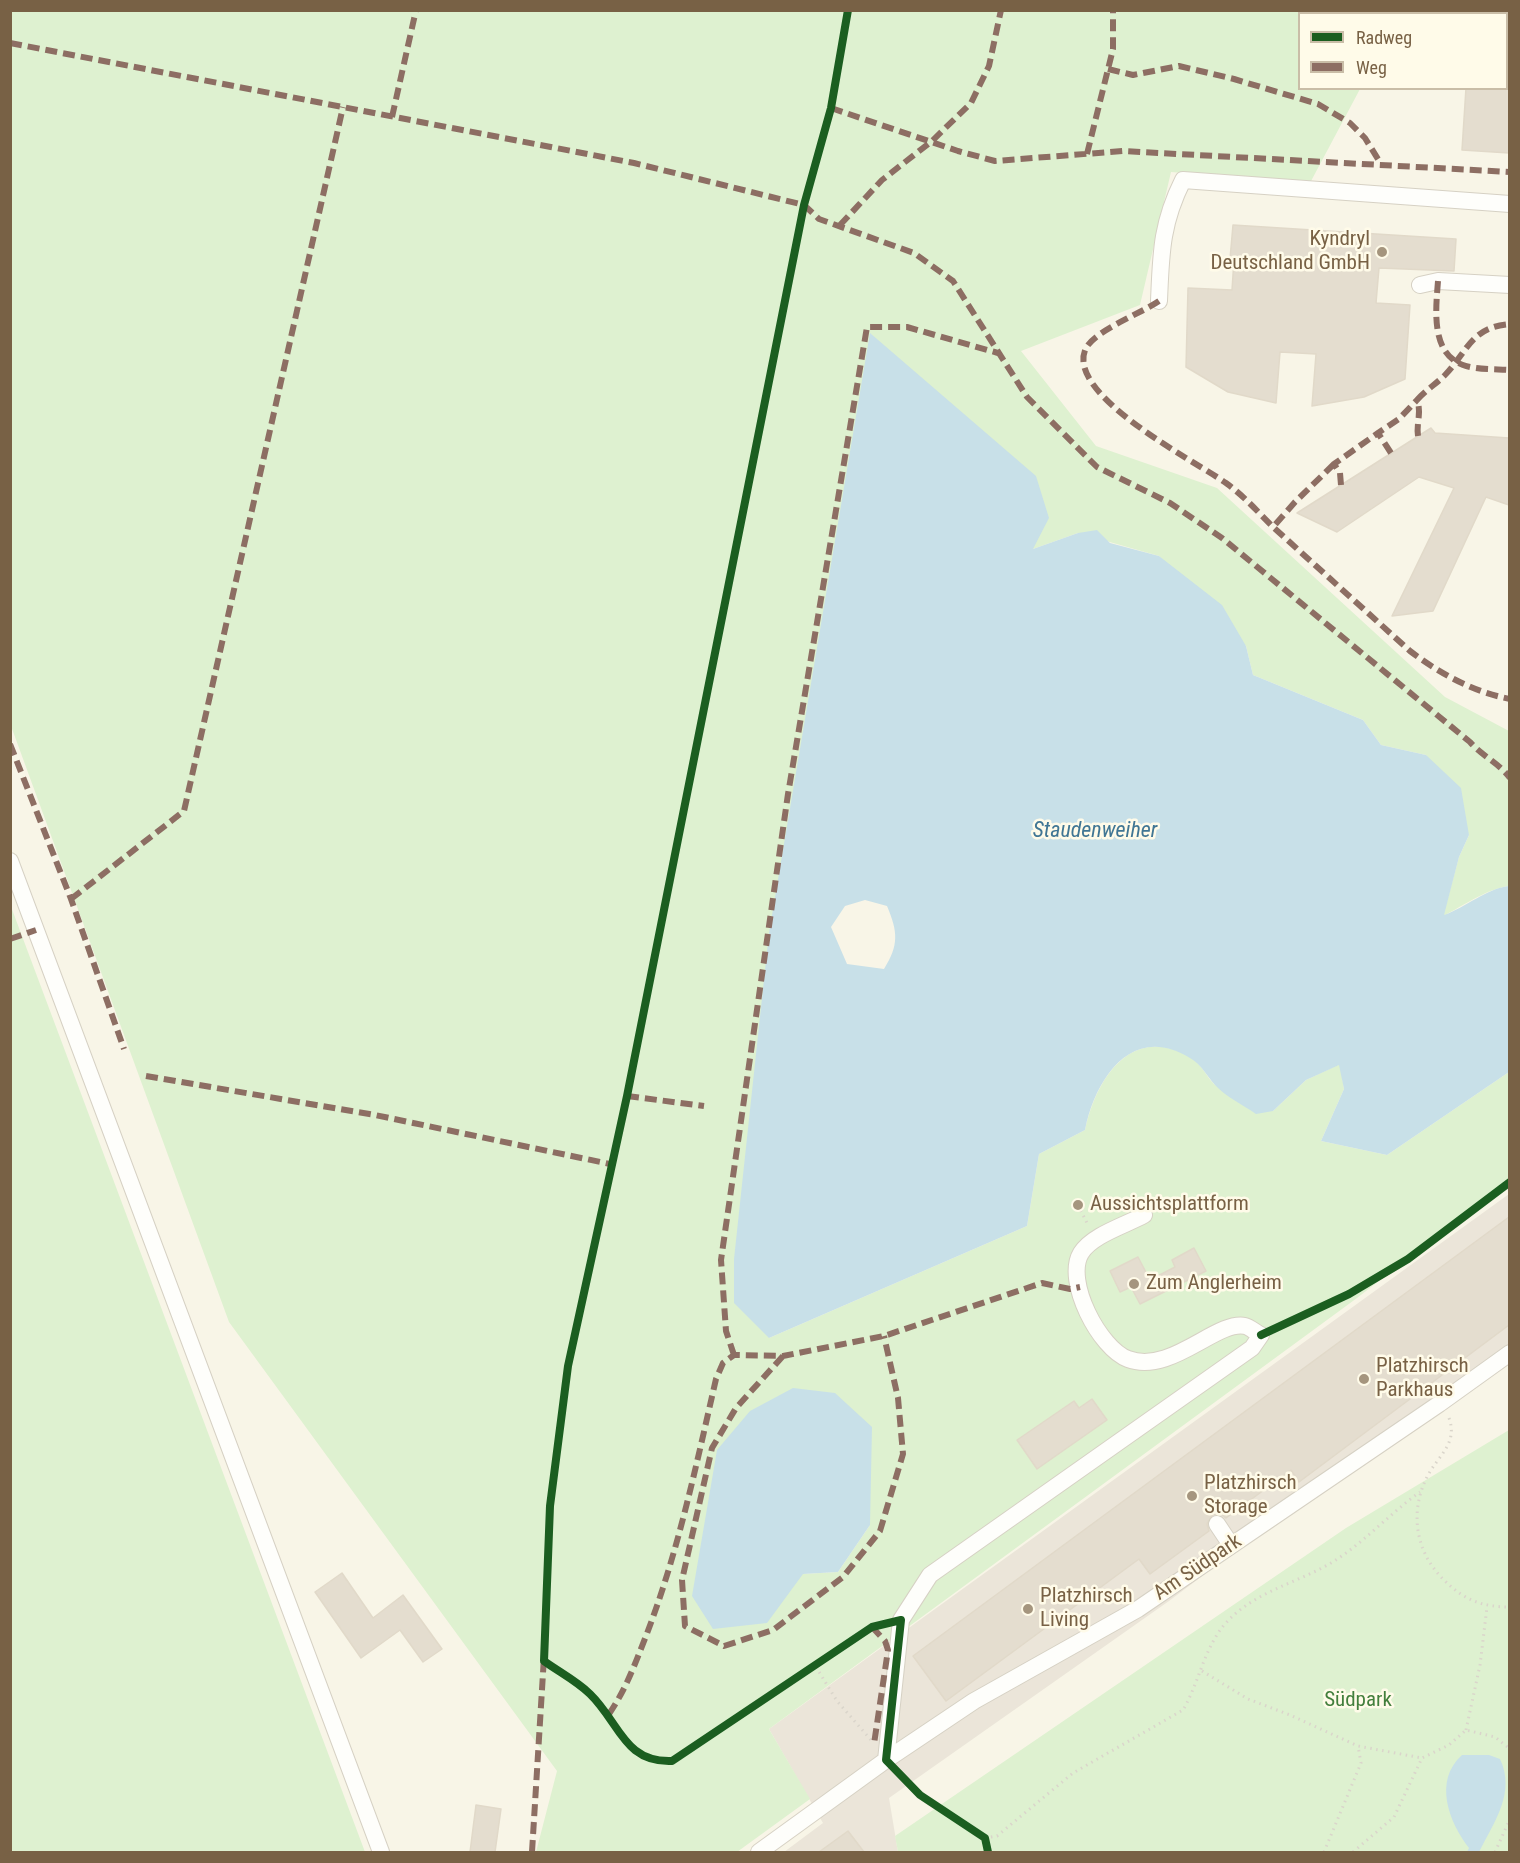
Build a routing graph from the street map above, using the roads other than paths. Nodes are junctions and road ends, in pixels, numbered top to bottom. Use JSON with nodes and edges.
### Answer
{"nodes":[{"id":1,"x":1509,"y":204,"type":"edge"},
{"id":2,"x":1420,"y":285,"type":"dead end"},
{"id":3,"x":1509,"y":285,"type":"edge"},
{"id":4,"x":1159,"y":302,"type":"dead end"},
{"id":5,"x":10,"y":861,"type":"edge"},
{"id":6,"x":1144,"y":1215,"type":"dead end"},
{"id":7,"x":1508,"y":1356,"type":"edge"},
{"id":8,"x":1218,"y":1524,"type":"dead end"},
{"id":9,"x":1231,"y":1545,"type":"junction"},
{"id":10,"x":886,"y":1760,"type":"junction"},
{"id":11,"x":381,"y":1852,"type":"edge"},
{"id":12,"x":759,"y":1852,"type":"edge"}],
"edges":[{"from":1,"to":4,"type":"street"},
{"from":2,"to":3,"type":"street"},
{"from":5,"to":11,"type":"street"},
{"from":6,"to":10,"type":"street"},
{"from":7,"to":9,"type":"street","name":"Am Südpark"},
{"from":8,"to":9,"type":"street"},
{"from":9,"to":10,"type":"street","name":"Am Südpark"},
{"from":10,"to":12,"type":"street","name":"Am Südpark"}]}
